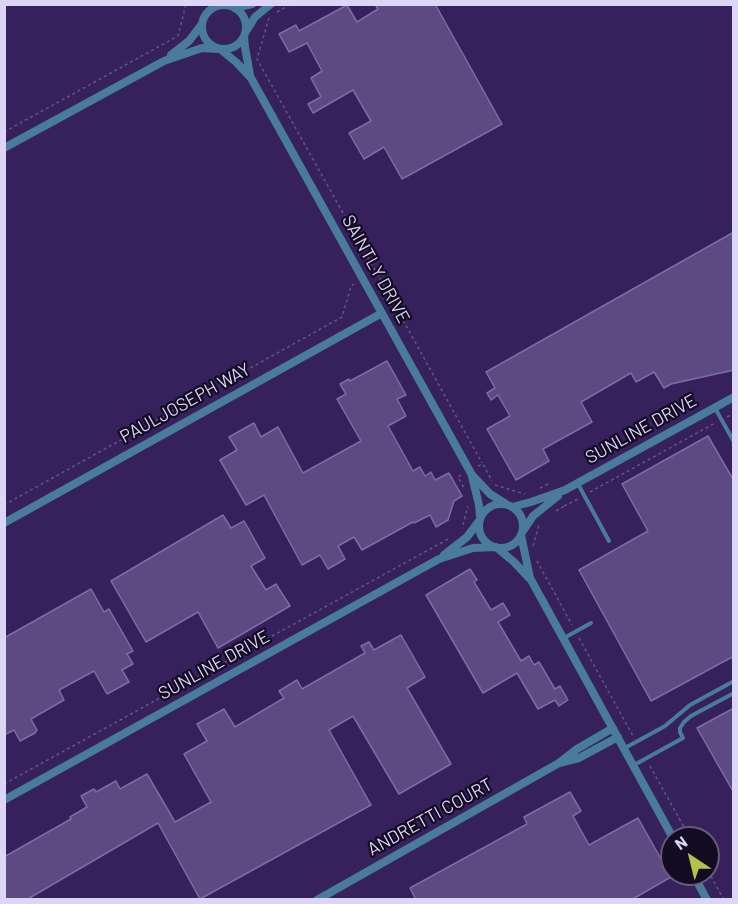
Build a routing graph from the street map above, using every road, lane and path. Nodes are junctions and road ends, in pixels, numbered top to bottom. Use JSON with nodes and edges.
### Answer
{"nodes":[{"id":1,"x":186,"y":4,"type":"edge"},
{"id":2,"x":202,"y":4,"type":"edge"},
{"id":3,"x":252,"y":4,"type":"edge"},
{"id":4,"x":271,"y":4,"type":"edge"},
{"id":5,"x":291,"y":4,"type":"edge"},
{"id":6,"x":231,"y":6,"type":"edge"},
{"id":7,"x":278,"y":12,"type":"dead end"},
{"id":8,"x":270,"y":17,"type":"dead end"},
{"id":9,"x":203,"y":21,"type":"junction"},
{"id":10,"x":245,"y":35,"type":"junction"},
{"id":11,"x":219,"y":49,"type":"junction"},
{"id":12,"x":164,"y":61,"type":"junction"},
{"id":13,"x":251,"y":78,"type":"junction"},
{"id":14,"x":4,"y":132,"type":"edge"},
{"id":15,"x":4,"y":148,"type":"edge"},
{"id":16,"x":376,"y":272,"type":"junction"},
{"id":17,"x":363,"y":279,"type":"junction"},
{"id":18,"x":382,"y":313,"type":"junction"},
{"id":19,"x":734,"y":397,"type":"edge"},
{"id":20,"x":714,"y":407,"type":"junction"},
{"id":21,"x":734,"y":413,"type":"edge"},
{"id":22,"x":721,"y":420,"type":"junction"},
{"id":23,"x":734,"y":442,"type":"edge"},
{"id":24,"x":483,"y":464,"type":"junction"},
{"id":25,"x":471,"y":473,"type":"junction"},
{"id":26,"x":548,"y":483,"type":"dead end"},
{"id":27,"x":578,"y":483,"type":"junction"},
{"id":28,"x":538,"y":489,"type":"dead end"},
{"id":29,"x":565,"y":490,"type":"junction"},
{"id":30,"x":466,"y":492,"type":"dead end"},
{"id":31,"x":528,"y":495,"type":"dead end"},
{"id":32,"x":584,"y":495,"type":"junction"},
{"id":33,"x":557,"y":497,"type":"junction"},
{"id":34,"x":470,"y":499,"type":"dead end"},
{"id":35,"x":4,"y":505,"type":"edge"},
{"id":36,"x":509,"y":505,"type":"junction"},
{"id":37,"x":563,"y":507,"type":"junction"},
{"id":38,"x":556,"y":511,"type":"dead end"},
{"id":39,"x":480,"y":519,"type":"junction"},
{"id":40,"x":541,"y":519,"type":"dead end"},
{"id":41,"x":4,"y":522,"type":"edge"},
{"id":42,"x":461,"y":531,"type":"dead end"},
{"id":43,"x":521,"y":533,"type":"junction"},
{"id":44,"x":451,"y":537,"type":"dead end"},
{"id":45,"x":609,"y":541,"type":"dead end"},
{"id":46,"x":495,"y":547,"type":"junction"},
{"id":47,"x":531,"y":552,"type":"dead end"},
{"id":48,"x":439,"y":560,"type":"junction"},
{"id":49,"x":537,"y":562,"type":"dead end"},
{"id":50,"x":530,"y":578,"type":"junction"},
{"id":51,"x":591,"y":623,"type":"dead end"},
{"id":52,"x":576,"y":632,"type":"junction"},
{"id":53,"x":563,"y":638,"type":"junction"},
{"id":54,"x":734,"y":681,"type":"edge"},
{"id":55,"x":734,"y":693,"type":"edge"},
{"id":56,"x":613,"y":728,"type":"junction"},
{"id":57,"x":618,"y":737,"type":"junction"},
{"id":58,"x":637,"y":742,"type":"junction"},
{"id":59,"x":624,"y":748,"type":"junction"},
{"id":60,"x":646,"y":758,"type":"junction"},
{"id":61,"x":559,"y":763,"type":"junction"},
{"id":62,"x":633,"y":765,"type":"junction"},
{"id":63,"x":4,"y":784,"type":"edge"},
{"id":64,"x":4,"y":800,"type":"edge"},
{"id":65,"x":666,"y":826,"type":"edge"},
{"id":66,"x":683,"y":826,"type":"edge"},
{"id":67,"x":699,"y":886,"type":"edge"},
{"id":68,"x":716,"y":886,"type":"edge"},
{"id":69,"x":317,"y":900,"type":"edge"},
{"id":70,"x":707,"y":900,"type":"edge"},
{"id":71,"x":724,"y":900,"type":"edge"}],
"edges":[{"from":1,"to":14,"type":"path"},
{"from":2,"to":9,"type":"street"},
{"from":3,"to":6,"type":"street"},
{"from":4,"to":10,"type":"street"},
{"from":5,"to":7,"type":"path"},
{"from":6,"to":9,"type":"street"},
{"from":6,"to":10,"type":"street"},
{"from":8,"to":16,"type":"path"},
{"from":9,"to":11,"type":"street"},
{"from":9,"to":12,"type":"street"},
{"from":10,"to":11,"type":"street"},
{"from":10,"to":13,"type":"street","name":"SAINTLY DRIVE"},
{"from":11,"to":12,"type":"street"},
{"from":11,"to":13,"type":"street","name":"SAINTLY DRIVE"},
{"from":12,"to":15,"type":"street"},
{"from":13,"to":17,"type":"street","name":"SAINTLY DRIVE"},
{"from":16,"to":17,"type":"path"},
{"from":16,"to":24,"type":"path"},
{"from":17,"to":18,"type":"street","name":"SAINTLY DRIVE"},
{"from":17,"to":35,"type":"path"},
{"from":18,"to":25,"type":"street","name":"SAINTLY DRIVE"},
{"from":18,"to":41,"type":"street","name":"PAULJOSEPH WAY"},
{"from":19,"to":20,"type":"street","name":"SUNLINE DRIVE"},
{"from":20,"to":22,"type":"lane"},
{"from":20,"to":27,"type":"street","name":"SUNLINE DRIVE"},
{"from":21,"to":22,"type":"path"},
{"from":22,"to":23,"type":"lane"},
{"from":22,"to":32,"type":"path"},
{"from":24,"to":25,"type":"path"},
{"from":24,"to":31,"type":"path"},
{"from":25,"to":30,"type":"path"},
{"from":25,"to":36,"type":"street","name":"SAINTLY DRIVE"},
{"from":25,"to":39,"type":"street","name":"SAINTLY DRIVE"},
{"from":26,"to":28,"type":"path"},
{"from":27,"to":29,"type":"street","name":"SUNLINE DRIVE"},
{"from":27,"to":32,"type":"lane"},
{"from":29,"to":33,"type":"street","name":"SUNLINE DRIVE"},
{"from":29,"to":36,"type":"street","name":"SUNLINE DRIVE"},
{"from":32,"to":37,"type":"path"},
{"from":32,"to":45,"type":"lane"},
{"from":33,"to":37,"type":"path"},
{"from":33,"to":43,"type":"street","name":"SUNLINE DRIVE"},
{"from":34,"to":42,"type":"path"},
{"from":36,"to":39,"type":"street"},
{"from":36,"to":43,"type":"street"},
{"from":37,"to":38,"type":"path"},
{"from":39,"to":46,"type":"street"},
{"from":39,"to":48,"type":"street","name":"SUNLINE DRIVE"},
{"from":40,"to":47,"type":"path"},
{"from":43,"to":46,"type":"street"},
{"from":43,"to":50,"type":"street"},
{"from":44,"to":63,"type":"path"},
{"from":46,"to":48,"type":"street","name":"SUNLINE DRIVE"},
{"from":46,"to":50,"type":"street"},
{"from":48,"to":64,"type":"street","name":"SUNLINE DRIVE"},
{"from":49,"to":52,"type":"path"},
{"from":50,"to":53,"type":"street"},
{"from":51,"to":52,"type":"lane"},
{"from":52,"to":53,"type":"lane"},
{"from":52,"to":58,"type":"path"},
{"from":53,"to":56,"type":"street"},
{"from":54,"to":58,"type":"lane"},
{"from":55,"to":60,"type":"lane"},
{"from":56,"to":57,"type":"street"},
{"from":56,"to":61,"type":"street"},
{"from":57,"to":59,"type":"street"},
{"from":57,"to":61,"type":"street"},
{"from":58,"to":59,"type":"lane"},
{"from":59,"to":62,"type":"street"},
{"from":60,"to":62,"type":"lane"},
{"from":60,"to":66,"type":"path"},
{"from":61,"to":69,"type":"street","name":"ANDRETTI COURT"},
{"from":62,"to":65,"type":"street"},
{"from":67,"to":70,"type":"street"},
{"from":68,"to":71,"type":"path"}]}
